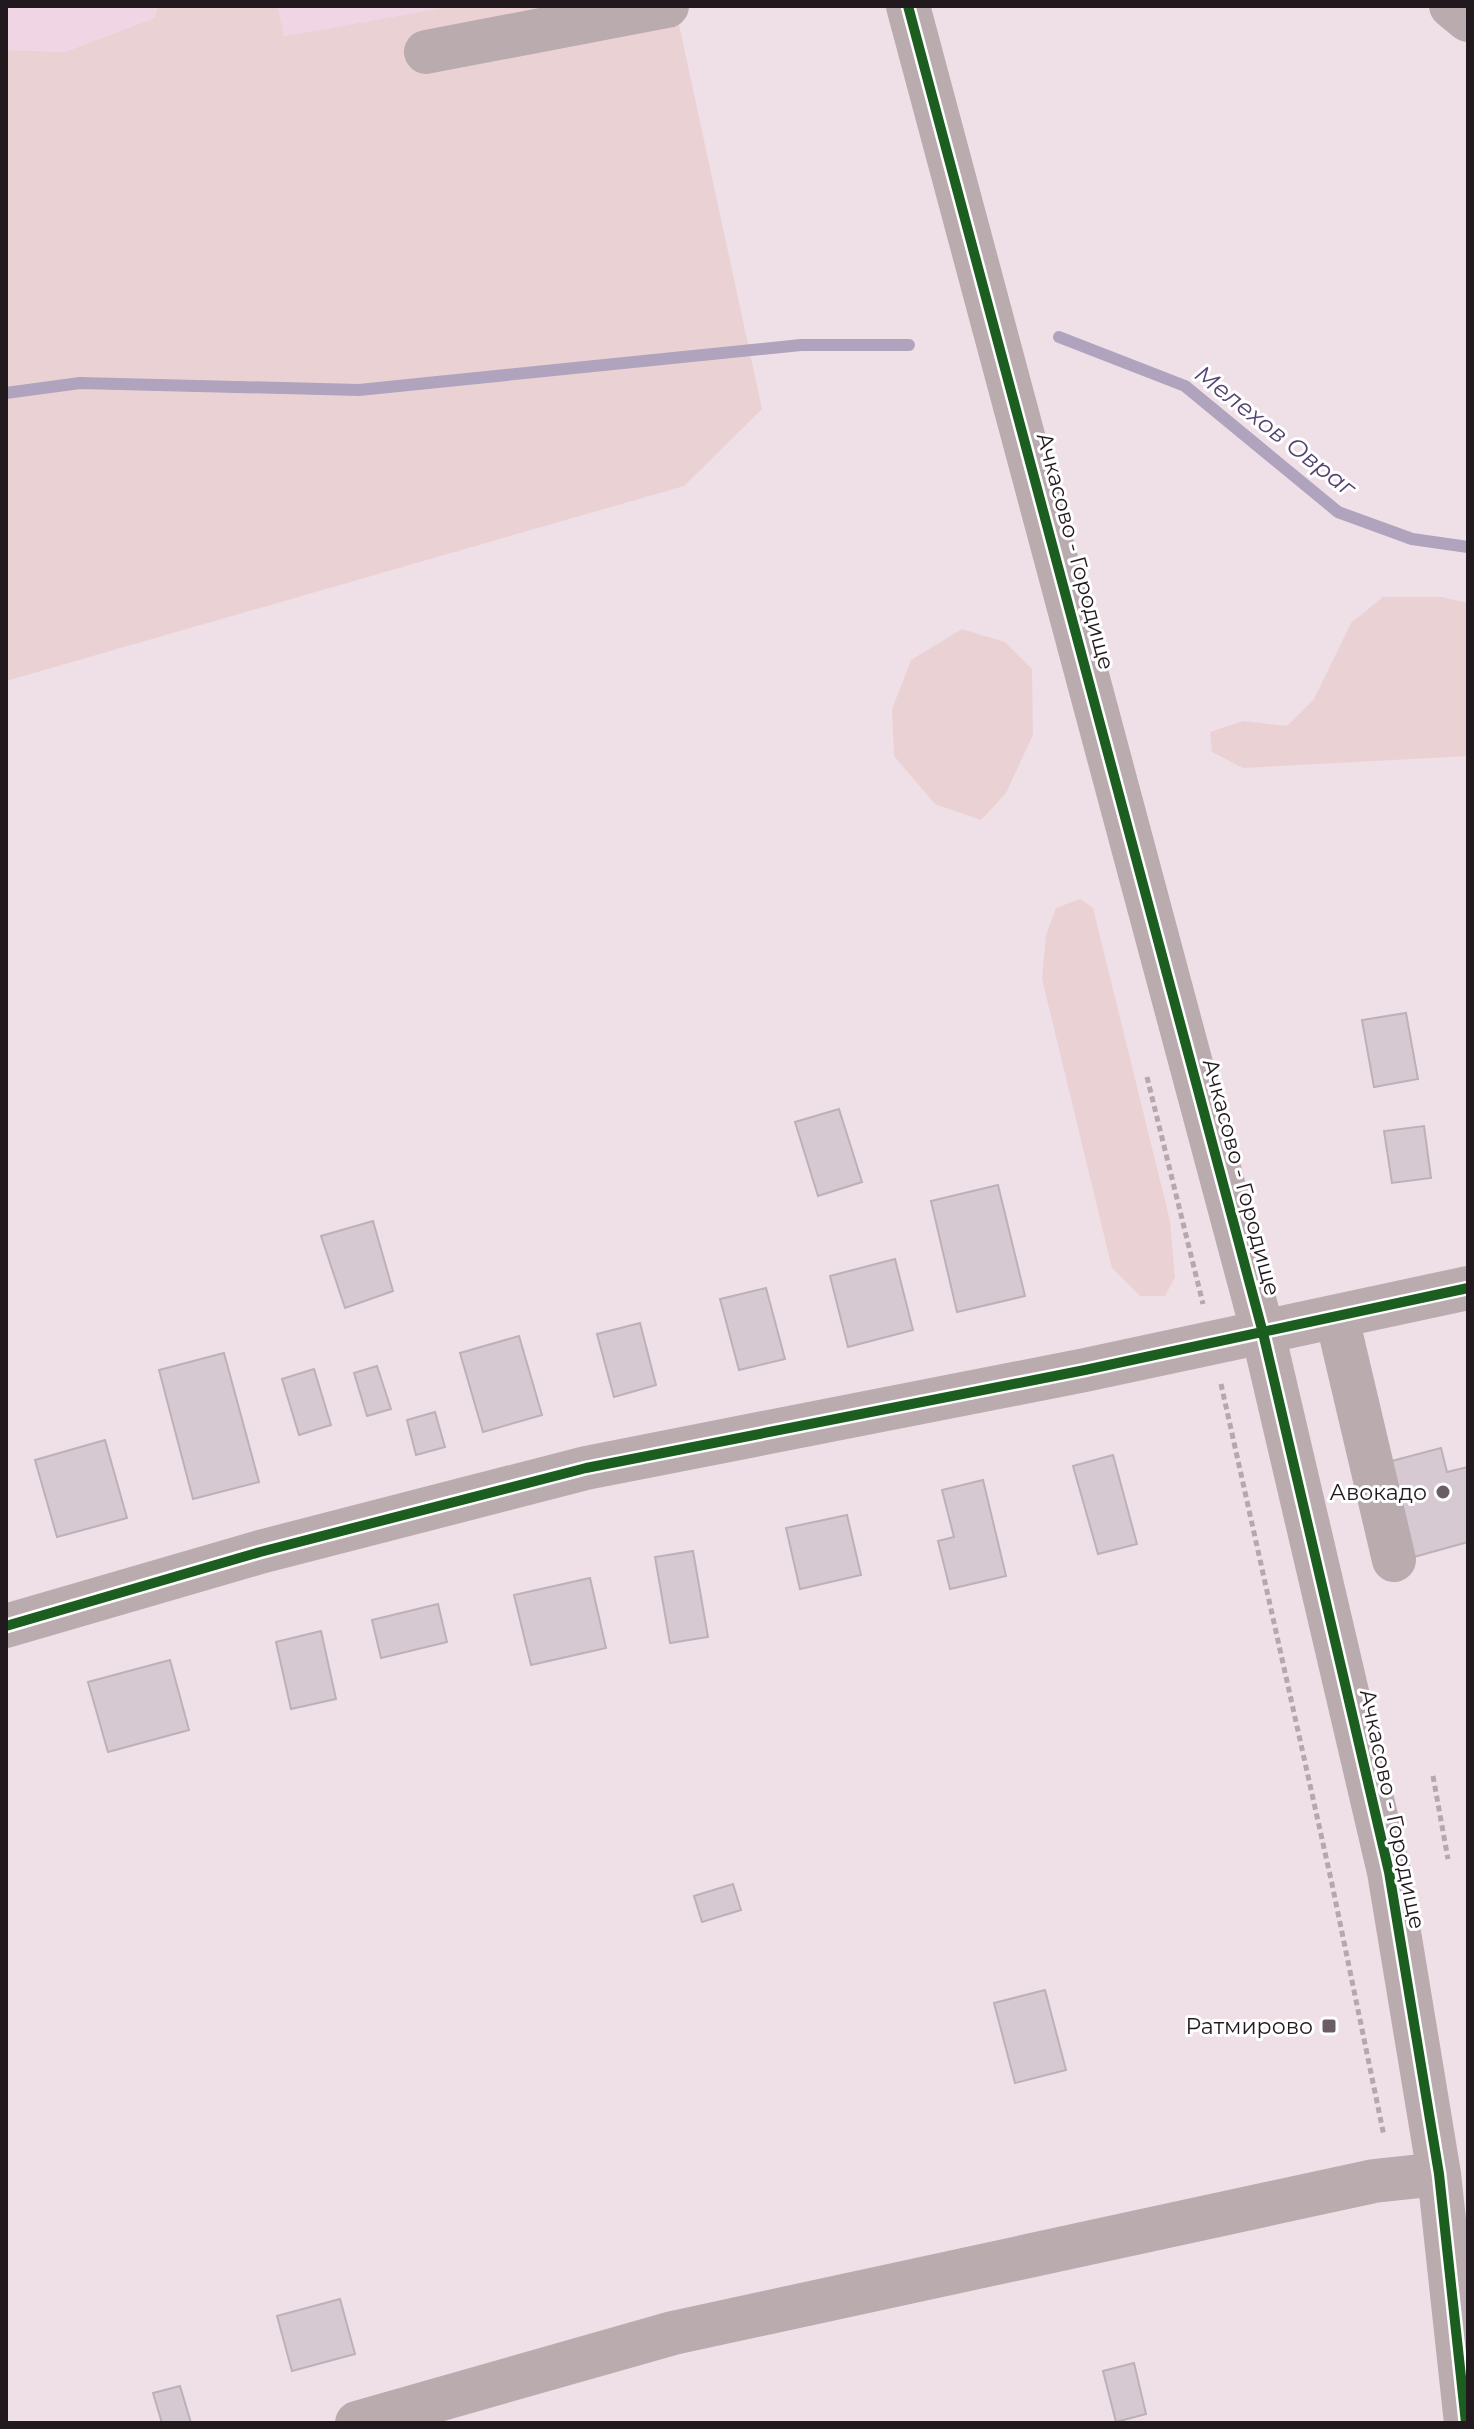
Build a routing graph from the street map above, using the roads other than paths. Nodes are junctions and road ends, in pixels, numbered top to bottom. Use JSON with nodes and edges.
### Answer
{"nodes":[{"id":1,"x":667,"y":6,"type":"edge"},
{"id":2,"x":908,"y":6,"type":"edge"},
{"id":3,"x":1451,"y":6,"type":"edge"},
{"id":4,"x":1468,"y":20,"type":"edge"},
{"id":5,"x":426,"y":52,"type":"dead end"},
{"id":6,"x":1468,"y":1288,"type":"edge"},
{"id":7,"x":1337,"y":1318,"type":"junction"},
{"id":8,"x":1263,"y":1333,"type":"junction"},
{"id":9,"x":1394,"y":1560,"type":"dead end"},
{"id":10,"x":6,"y":1626,"type":"edge"},
{"id":11,"x":1439,"y":2174,"type":"junction"},
{"id":12,"x":357,"y":2423,"type":"edge"},
{"id":13,"x":1466,"y":2423,"type":"edge"}],
"edges":[{"from":1,"to":5,"type":"street"},
{"from":2,"to":8,"type":"street","name":"Ачкасово - Городище"},
{"from":3,"to":4,"type":"street"},
{"from":6,"to":7,"type":"street"},
{"from":7,"to":8,"type":"street"},
{"from":7,"to":9,"type":"street"},
{"from":8,"to":10,"type":"street"},
{"from":8,"to":11,"type":"street","name":"Ачкасово - Городище"},
{"from":11,"to":12,"type":"street"},
{"from":11,"to":13,"type":"street","name":"Ачкасово - Городище"}]}
